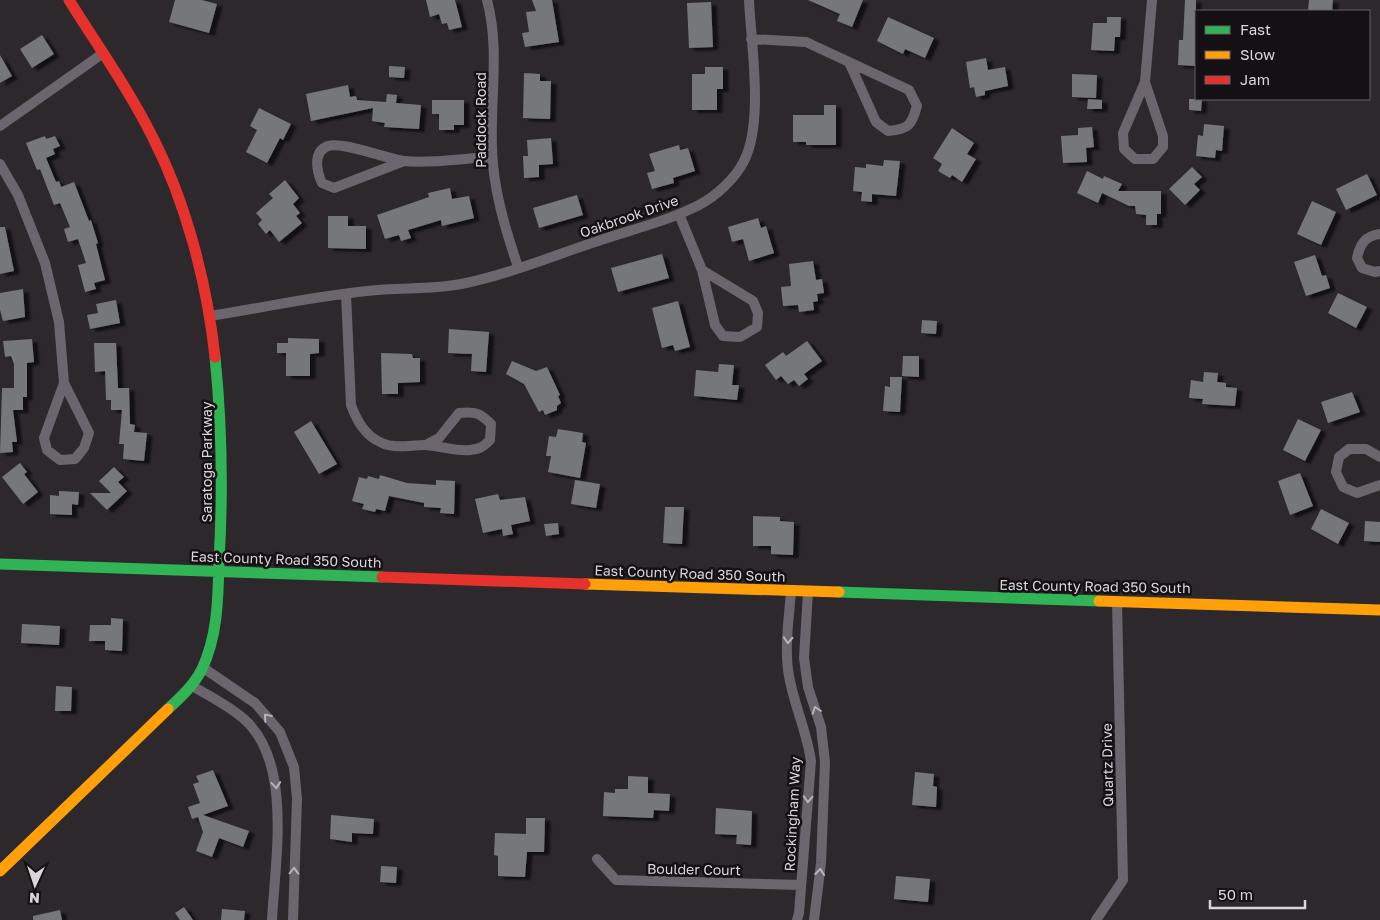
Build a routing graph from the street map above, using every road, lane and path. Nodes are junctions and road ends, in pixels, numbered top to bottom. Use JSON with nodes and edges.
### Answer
{"nodes":[{"id":1,"x":69,"y":0,"type":"edge"},
{"id":2,"x":487,"y":0,"type":"edge"},
{"id":3,"x":749,"y":0,"type":"edge"},
{"id":4,"x":1152,"y":0,"type":"edge"},
{"id":5,"x":751,"y":39,"type":"junction"},
{"id":6,"x":102,"y":54,"type":"junction"},
{"id":7,"x":850,"y":62,"type":"junction"},
{"id":8,"x":1145,"y":82,"type":"junction"},
{"id":9,"x":0,"y":126,"type":"edge"},
{"id":10,"x":492,"y":157,"type":"junction"},
{"id":11,"x":404,"y":161,"type":"junction"},
{"id":12,"x":0,"y":164,"type":"edge"},
{"id":13,"x":679,"y":214,"type":"junction"},
{"id":14,"x":1380,"y":234,"type":"edge"},
{"id":15,"x":518,"y":267,"type":"junction"},
{"id":16,"x":702,"y":270,"type":"junction"},
{"id":17,"x":1380,"y":271,"type":"edge"},
{"id":18,"x":346,"y":294,"type":"junction"},
{"id":19,"x":210,"y":316,"type":"junction"},
{"id":20,"x":64,"y":383,"type":"junction"},
{"id":21,"x":426,"y":445,"type":"junction"},
{"id":22,"x":1380,"y":456,"type":"edge"},
{"id":23,"x":1380,"y":485,"type":"edge"},
{"id":24,"x":0,"y":564,"type":"edge"},
{"id":25,"x":219,"y":572,"type":"junction"},
{"id":26,"x":791,"y":591,"type":"junction"},
{"id":27,"x":808,"y":592,"type":"junction"},
{"id":28,"x":1117,"y":602,"type":"junction"},
{"id":29,"x":1380,"y":610,"type":"edge"},
{"id":30,"x":204,"y":669,"type":"junction"},
{"id":31,"x":192,"y":686,"type":"junction"},
{"id":32,"x":596,"y":858,"type":"dead end"},
{"id":33,"x":0,"y":871,"type":"edge"},
{"id":34,"x":801,"y":885,"type":"junction"},
{"id":35,"x":272,"y":920,"type":"edge"},
{"id":36,"x":293,"y":920,"type":"edge"},
{"id":37,"x":796,"y":920,"type":"edge"},
{"id":38,"x":814,"y":920,"type":"edge"},
{"id":39,"x":1096,"y":920,"type":"edge"}],
"edges":[{"from":1,"to":6,"type":"street","name":"Saratoga Parkway"},
{"from":2,"to":10,"type":"street","name":"Paddock Road"},
{"from":3,"to":5,"type":"street","name":"Oakbrook Drive"},
{"from":4,"to":8,"type":"street"},
{"from":5,"to":7,"type":"street"},
{"from":5,"to":13,"type":"street","name":"Oakbrook Drive"},
{"from":6,"to":9,"type":"street"},
{"from":6,"to":19,"type":"street","name":"Saratoga Parkway"},
{"from":7,"to":7,"type":"street"},
{"from":8,"to":8,"type":"street"},
{"from":10,"to":11,"type":"street"},
{"from":10,"to":15,"type":"street","name":"Paddock Road"},
{"from":11,"to":11,"type":"street"},
{"from":12,"to":20,"type":"street"},
{"from":13,"to":15,"type":"street","name":"Oakbrook Drive"},
{"from":13,"to":16,"type":"street"},
{"from":14,"to":17,"type":"street"},
{"from":15,"to":18,"type":"street","name":"Oakbrook Drive"},
{"from":16,"to":16,"type":"street"},
{"from":18,"to":19,"type":"street","name":"Oakbrook Drive"},
{"from":18,"to":21,"type":"street"},
{"from":19,"to":25,"type":"street","name":"Saratoga Parkway"},
{"from":20,"to":20,"type":"street"},
{"from":21,"to":21,"type":"street"},
{"from":22,"to":23,"type":"street"},
{"from":24,"to":25,"type":"street","name":"East County Road 350 South"},
{"from":25,"to":26,"type":"street","name":"East County Road 350 South"},
{"from":25,"to":30,"type":"street","name":"Saratoga Parkway"},
{"from":26,"to":27,"type":"street","name":"East County Road 350 South"},
{"from":26,"to":34,"type":"street","name":"Rockingham Way","one_way":true},
{"from":27,"to":28,"type":"street","name":"East County Road 350 South"},
{"from":38,"to":27,"type":"street","one_way":true},
{"from":28,"to":29,"type":"street","name":"East County Road 350 South"},
{"from":28,"to":39,"type":"street","name":"Quartz Drive"},
{"from":30,"to":31,"type":"street","name":"Saratoga Parkway"},
{"from":36,"to":30,"type":"street","one_way":true},
{"from":31,"to":33,"type":"street","name":"Saratoga Parkway"},
{"from":31,"to":35,"type":"street","one_way":true},
{"from":32,"to":34,"type":"street","name":"Boulder Court"},
{"from":34,"to":37,"type":"street","name":"Rockingham Way"}]}
